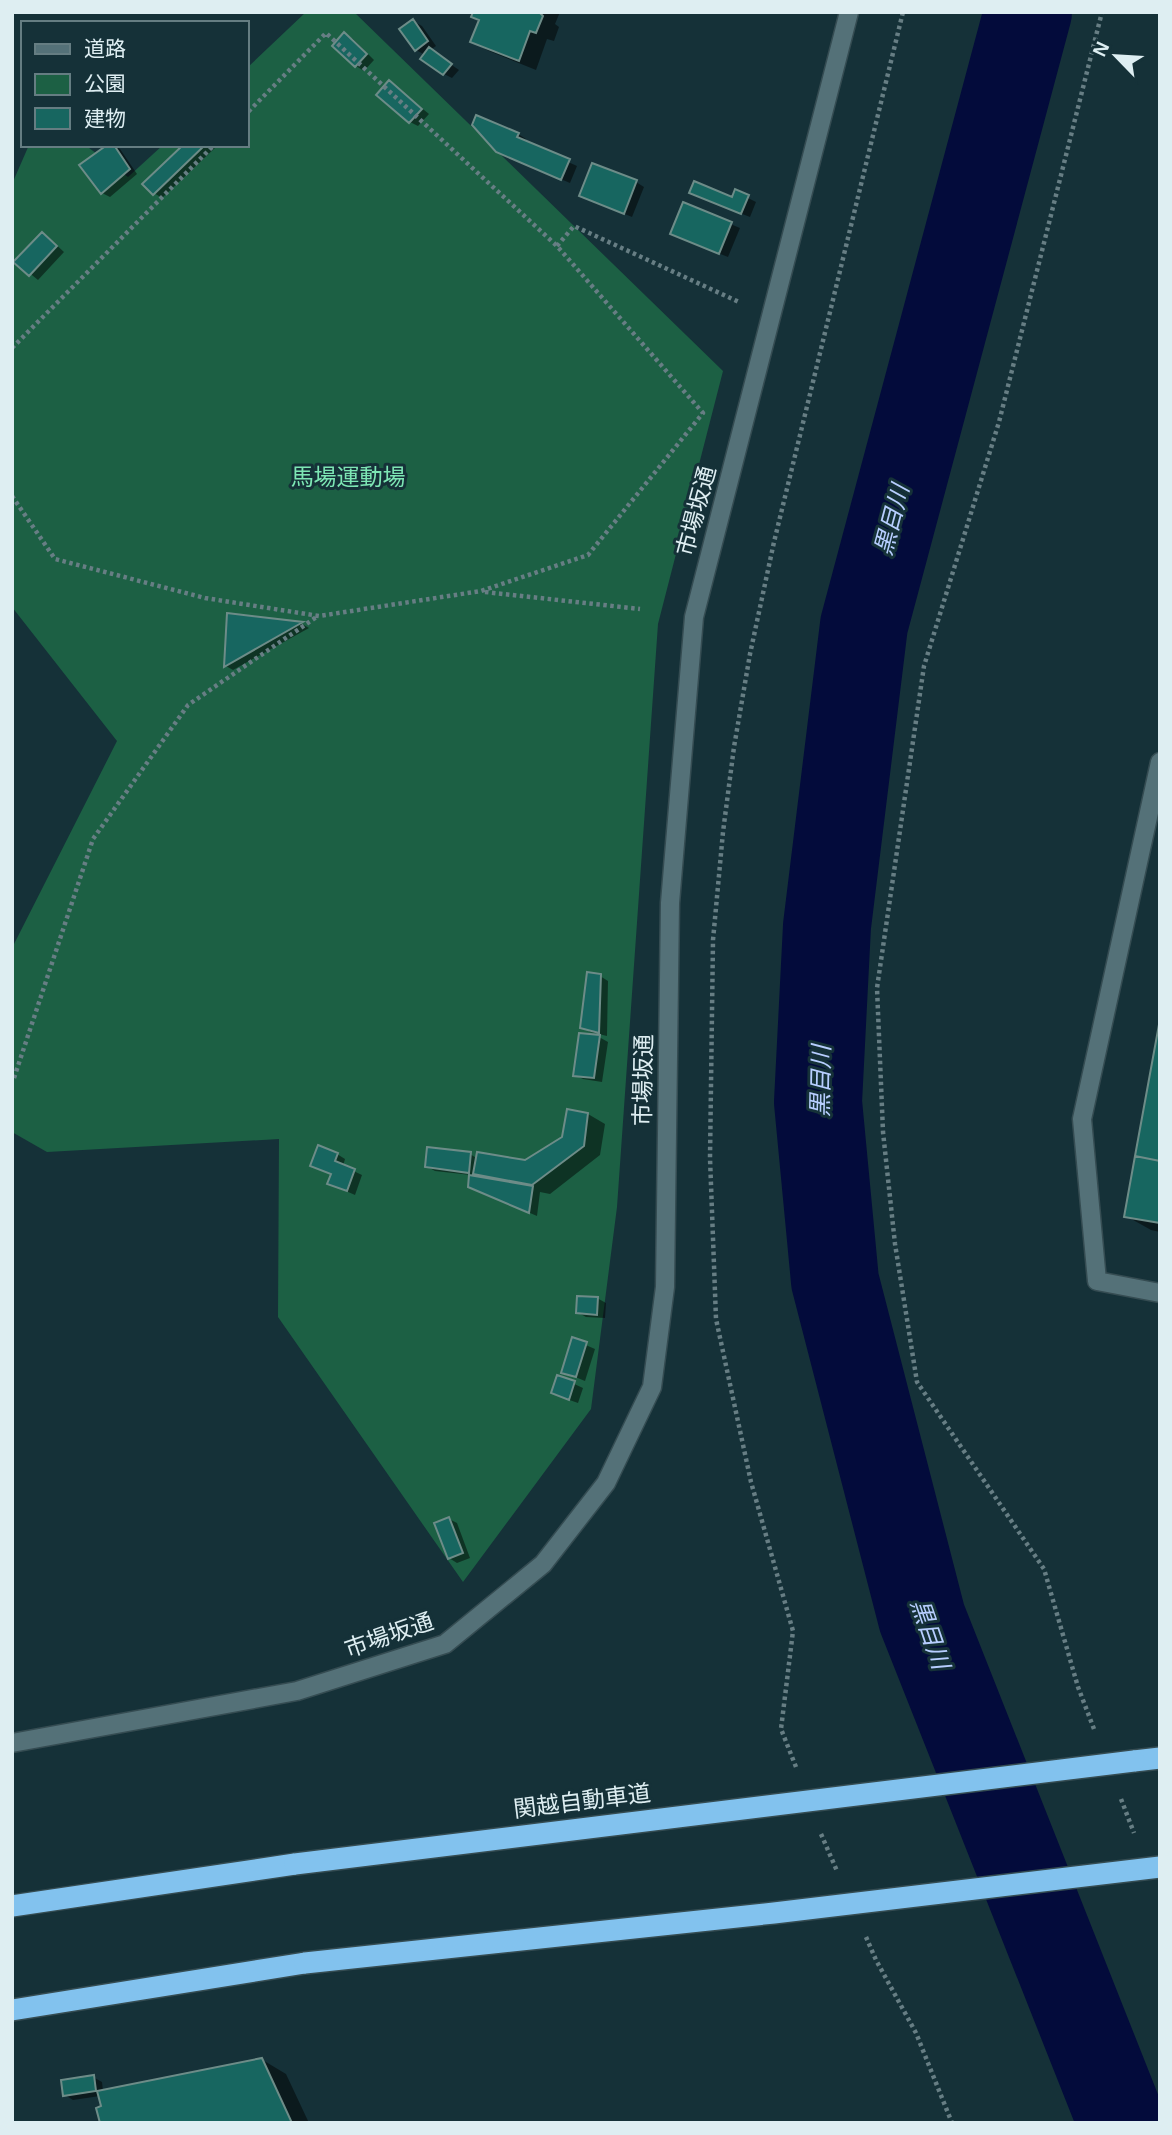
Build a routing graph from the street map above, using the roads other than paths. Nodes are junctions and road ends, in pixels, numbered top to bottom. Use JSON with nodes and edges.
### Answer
{"nodes":[{"id":1,"x":849,"y":12,"type":"edge"},
{"id":2,"x":1160,"y":761,"type":"edge"},
{"id":3,"x":1160,"y":1293,"type":"edge"},
{"id":4,"x":12,"y":1743,"type":"edge"},
{"id":5,"x":1160,"y":1758,"type":"edge"},
{"id":6,"x":1160,"y":1867,"type":"edge"},
{"id":7,"x":12,"y":1906,"type":"edge"},
{"id":8,"x":12,"y":2010,"type":"edge"}],
"edges":[{"from":1,"to":4,"type":"street","name":"市場坂通"},
{"from":2,"to":3,"type":"street"},
{"from":5,"to":7,"type":"highway","name":"関越自動車道","bridge":true},
{"from":6,"to":8,"type":"highway","bridge":true}]}
